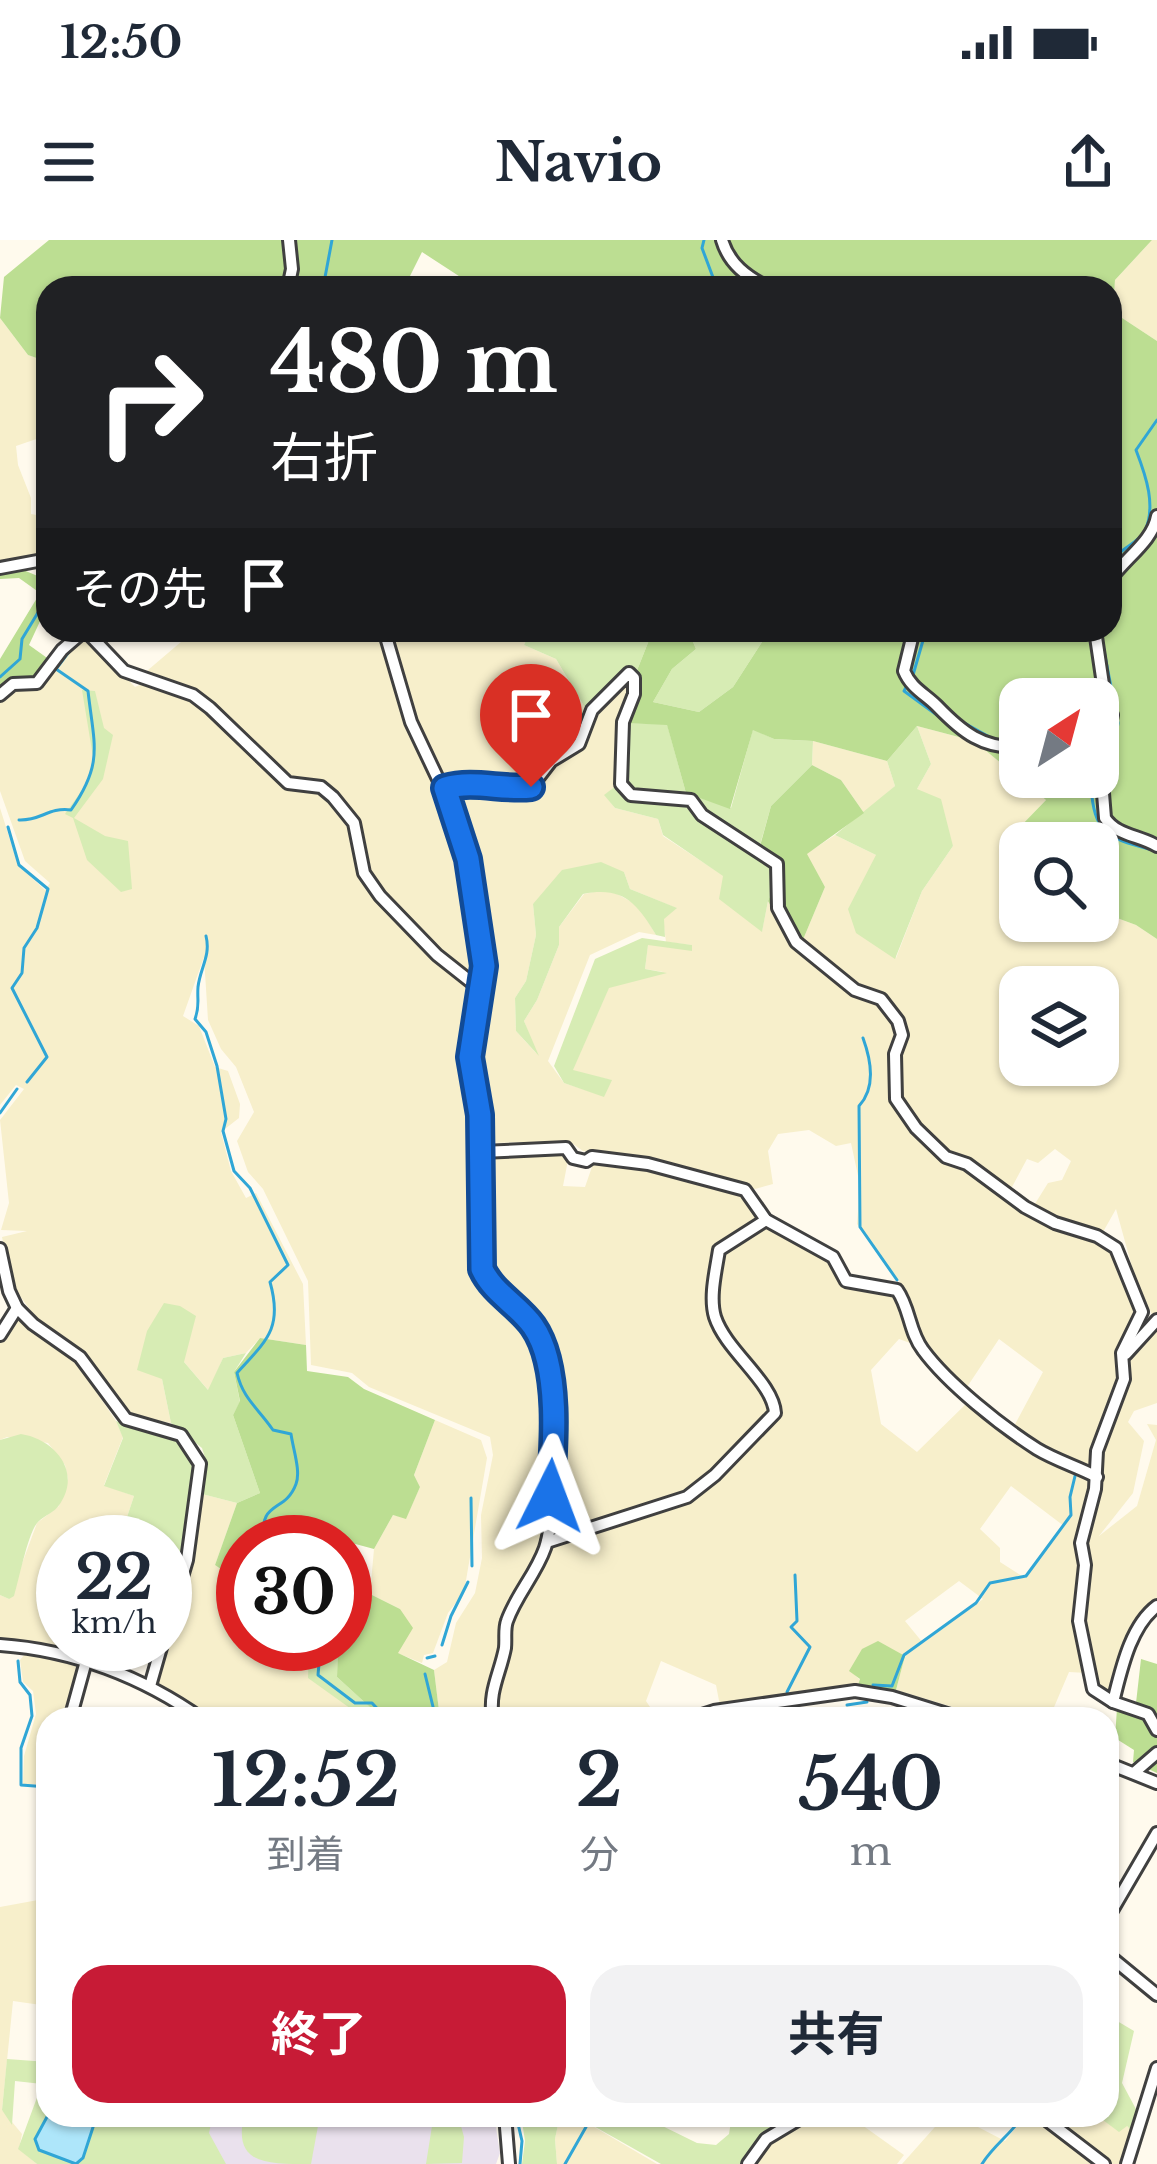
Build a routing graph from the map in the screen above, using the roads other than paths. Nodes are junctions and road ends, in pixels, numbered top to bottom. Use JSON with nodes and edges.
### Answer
{"nodes":[{"id":1,"x":290,"y":240,"type":"edge"},
{"id":2,"x":722,"y":240,"type":"edge"},
{"id":3,"x":290,"y":276,"type":"edge"},
{"id":4,"x":749,"y":276,"type":"edge"},
{"id":5,"x":1157,"y":516,"type":"edge"},
{"id":6,"x":36,"y":562,"type":"edge"},
{"id":7,"x":1122,"y":562,"type":"edge"},
{"id":8,"x":0,"y":568,"type":"edge"},
{"id":9,"x":71,"y":642,"type":"edge"},
{"id":10,"x":96,"y":642,"type":"edge"},
{"id":11,"x":388,"y":642,"type":"edge"},
{"id":12,"x":911,"y":642,"type":"edge"},
{"id":13,"x":1097,"y":642,"type":"edge"},
{"id":14,"x":1102,"y":678,"type":"edge"},
{"id":15,"x":0,"y":695,"type":"edge"},
{"id":16,"x":999,"y":748,"type":"edge"},
{"id":17,"x":445,"y":788,"type":"junction"},
{"id":18,"x":1100,"y":798,"type":"edge"},
{"id":19,"x":1154,"y":844,"type":"edge"},
{"id":20,"x":479,"y":989,"type":"junction"},
{"id":21,"x":481,"y":1152,"type":"junction"},
{"id":22,"x":766,"y":1220,"type":"junction"},
{"id":23,"x":0,"y":1249,"type":"edge"},
{"id":24,"x":17,"y":1308,"type":"junction"},
{"id":25,"x":1157,"y":1320,"type":"edge"},
{"id":26,"x":0,"y":1335,"type":"edge"},
{"id":27,"x":1124,"y":1357,"type":"junction"},
{"id":28,"x":1097,"y":1477,"type":"junction"},
{"id":29,"x":192,"y":1523,"type":"edge"},
{"id":30,"x":547,"y":1542,"type":"junction"},
{"id":31,"x":1157,"y":1606,"type":"edge"},
{"id":32,"x":0,"y":1645,"type":"edge"},
{"id":33,"x":36,"y":1652,"type":"edge"},
{"id":34,"x":83,"y":1671,"type":"edge"},
{"id":35,"x":112,"y":1671,"type":"edge"},
{"id":36,"x":154,"y":1671,"type":"edge"},
{"id":37,"x":150,"y":1686,"type":"junction"},
{"id":38,"x":1113,"y":1702,"type":"junction"},
{"id":39,"x":73,"y":1707,"type":"edge"},
{"id":40,"x":183,"y":1707,"type":"edge"},
{"id":41,"x":491,"y":1707,"type":"edge"},
{"id":42,"x":742,"y":1707,"type":"edge"},
{"id":43,"x":924,"y":1707,"type":"edge"},
{"id":44,"x":1157,"y":1730,"type":"edge"},
{"id":45,"x":1157,"y":1753,"type":"edge"},
{"id":46,"x":1119,"y":1767,"type":"edge"},
{"id":47,"x":1136,"y":1772,"type":"junction"},
{"id":48,"x":1157,"y":1783,"type":"edge"},
{"id":49,"x":1157,"y":1833,"type":"edge"},
{"id":50,"x":1119,"y":1898,"type":"edge"},
{"id":51,"x":1119,"y":1964,"type":"edge"},
{"id":52,"x":1157,"y":1995,"type":"edge"},
{"id":53,"x":1157,"y":2068,"type":"edge"},
{"id":54,"x":506,"y":2127,"type":"edge"},
{"id":55,"x":786,"y":2127,"type":"edge"},
{"id":56,"x":1056,"y":2127,"type":"edge"},
{"id":57,"x":509,"y":2164,"type":"edge"},
{"id":58,"x":748,"y":2164,"type":"edge"},
{"id":59,"x":1104,"y":2164,"type":"edge"},
{"id":60,"x":1127,"y":2164,"type":"edge"}],
"edges":[{"from":1,"to":3,"type":"street"},
{"from":2,"to":4,"type":"street"},
{"from":5,"to":7,"type":"street"},
{"from":6,"to":8,"type":"street"},
{"from":9,"to":15,"type":"street"},
{"from":10,"to":20,"type":"street"},
{"from":11,"to":17,"type":"street"},
{"from":12,"to":16,"type":"street"},
{"from":13,"to":14,"type":"street"},
{"from":17,"to":20,"type":"street"},
{"from":17,"to":27,"type":"street"},
{"from":18,"to":19,"type":"street"},
{"from":20,"to":21,"type":"street"},
{"from":21,"to":22,"type":"street"},
{"from":21,"to":30,"type":"street"},
{"from":22,"to":28,"type":"street"},
{"from":22,"to":30,"type":"street"},
{"from":23,"to":24,"type":"street"},
{"from":24,"to":26,"type":"street"},
{"from":24,"to":29,"type":"street"},
{"from":25,"to":27,"type":"street"},
{"from":27,"to":28,"type":"street"},
{"from":28,"to":38,"type":"street"},
{"from":30,"to":41,"type":"street"},
{"from":31,"to":38,"type":"street"},
{"from":32,"to":33,"type":"street"},
{"from":34,"to":39,"type":"street"},
{"from":35,"to":37,"type":"street"},
{"from":36,"to":37,"type":"street"},
{"from":37,"to":40,"type":"street"},
{"from":38,"to":44,"type":"street"},
{"from":42,"to":43,"type":"street"},
{"from":45,"to":47,"type":"street"},
{"from":46,"to":47,"type":"street"},
{"from":47,"to":48,"type":"street"},
{"from":49,"to":50,"type":"street"},
{"from":51,"to":52,"type":"street"},
{"from":53,"to":60,"type":"street"},
{"from":54,"to":57,"type":"street"},
{"from":55,"to":58,"type":"street"},
{"from":56,"to":59,"type":"street"}]}
